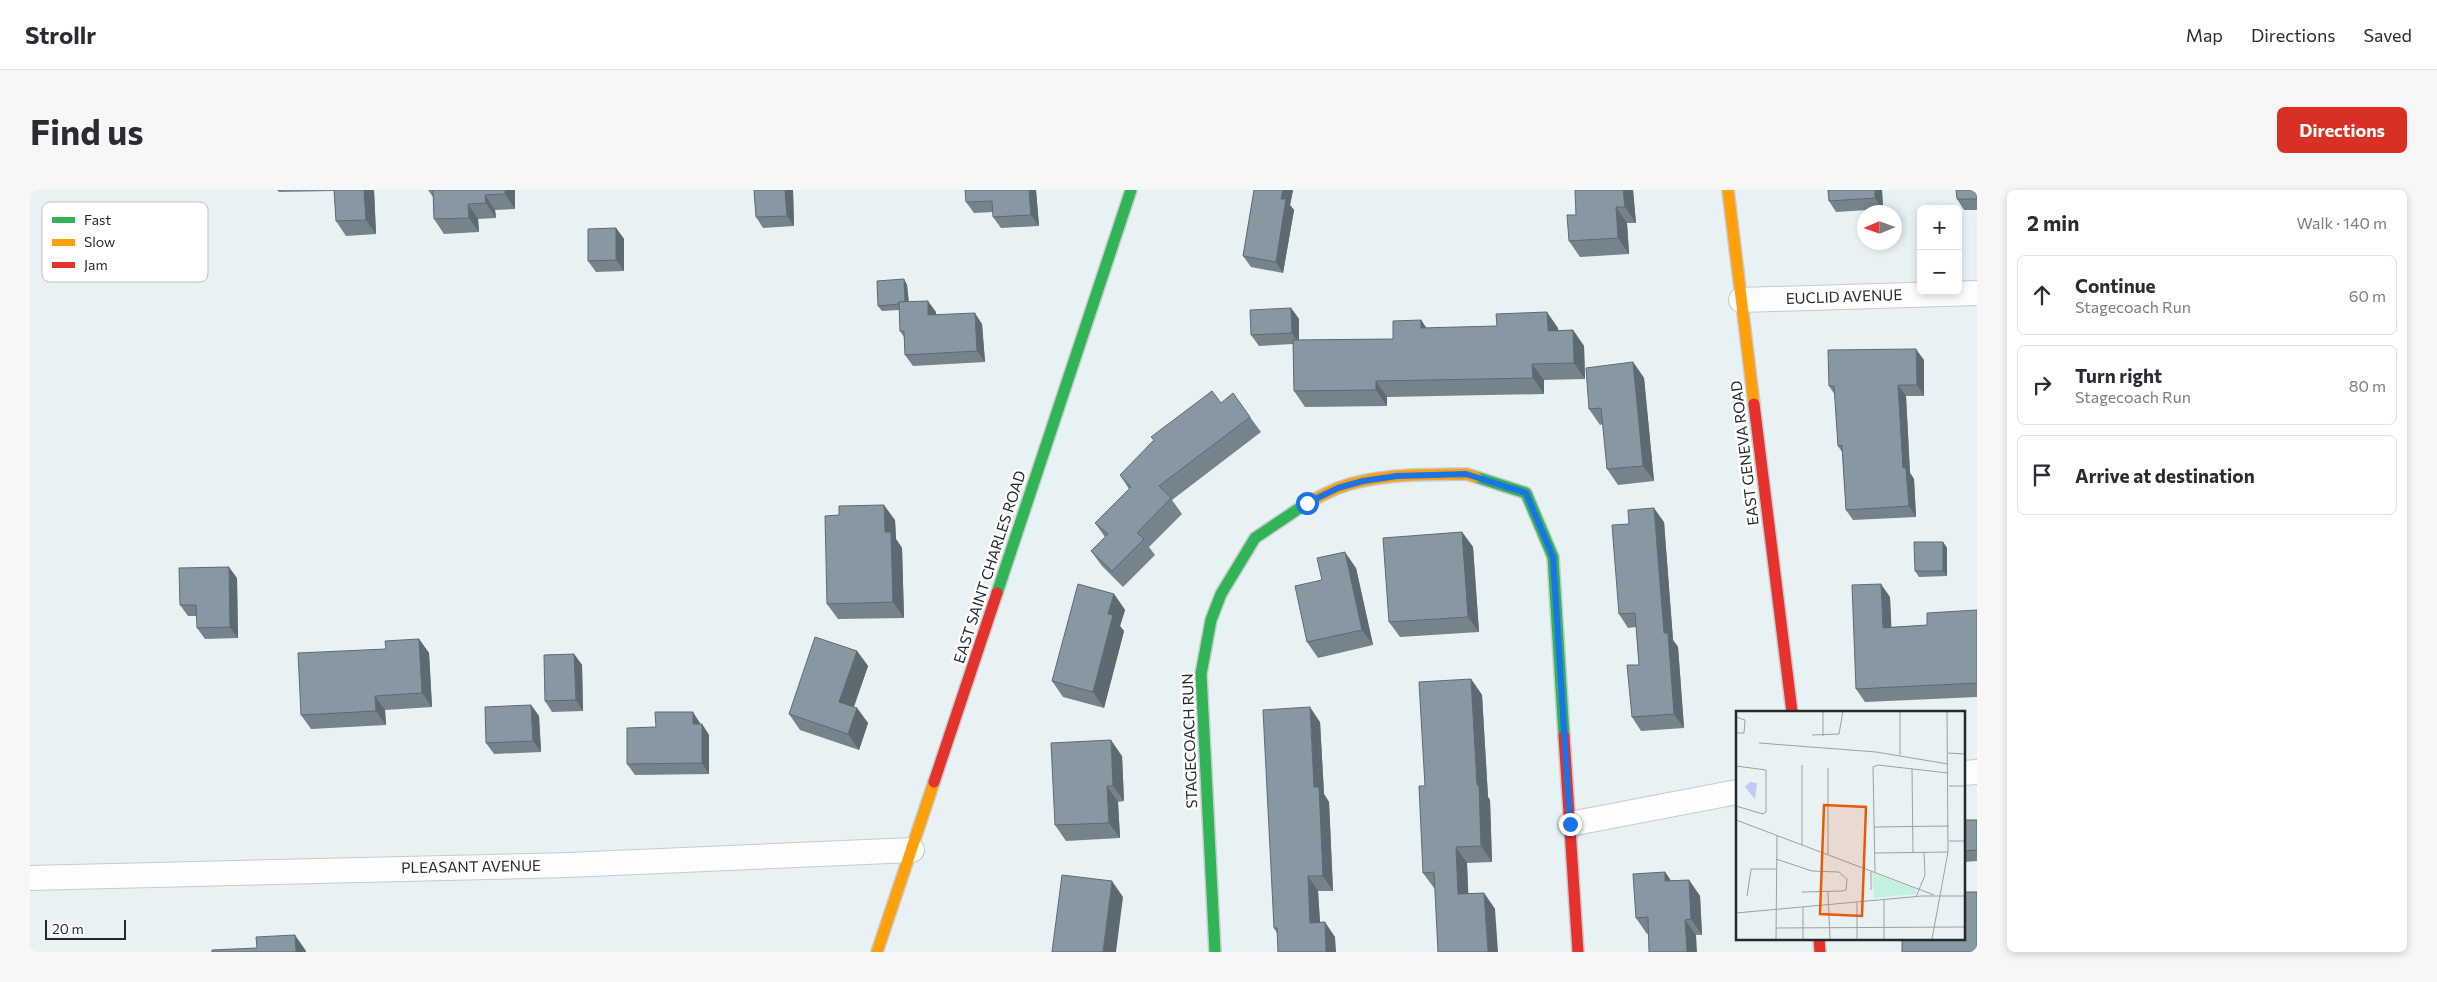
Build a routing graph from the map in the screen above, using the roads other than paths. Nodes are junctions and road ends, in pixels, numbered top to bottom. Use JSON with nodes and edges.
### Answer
{"nodes":[{"id":1,"x":1131,"y":190,"type":"edge"},
{"id":2,"x":1728,"y":190,"type":"edge"},
{"id":3,"x":1977,"y":293,"type":"edge"},
{"id":4,"x":1741,"y":300,"type":"junction"},
{"id":5,"x":1792,"y":711,"type":"edge"},
{"id":6,"x":1964,"y":772,"type":"edge"},
{"id":7,"x":1977,"y":772,"type":"edge"},
{"id":8,"x":1736,"y":792,"type":"edge"},
{"id":9,"x":1570,"y":824,"type":"junction"},
{"id":10,"x":912,"y":850,"type":"junction"},
{"id":11,"x":30,"y":878,"type":"edge"},
{"id":12,"x":876,"y":952,"type":"edge"},
{"id":13,"x":1215,"y":952,"type":"edge"},
{"id":14,"x":1578,"y":952,"type":"edge"}],
"edges":[{"from":1,"to":10,"type":"street","name":"EAST SAINT CHARLES ROAD"},
{"from":2,"to":4,"type":"street","name":"EAST GENEVA ROAD"},
{"from":3,"to":4,"type":"street","name":"EUCLID AVENUE"},
{"from":4,"to":5,"type":"street","name":"EAST GENEVA ROAD"},
{"from":6,"to":7,"type":"street"},
{"from":8,"to":9,"type":"street"},
{"from":9,"to":13,"type":"street","name":"STAGECOACH RUN"},
{"from":9,"to":14,"type":"street","name":"STAGECOACH RUN"},
{"from":10,"to":11,"type":"street","name":"PLEASANT AVENUE"},
{"from":10,"to":12,"type":"street","name":"EAST SAINT CHARLES ROAD"}]}
